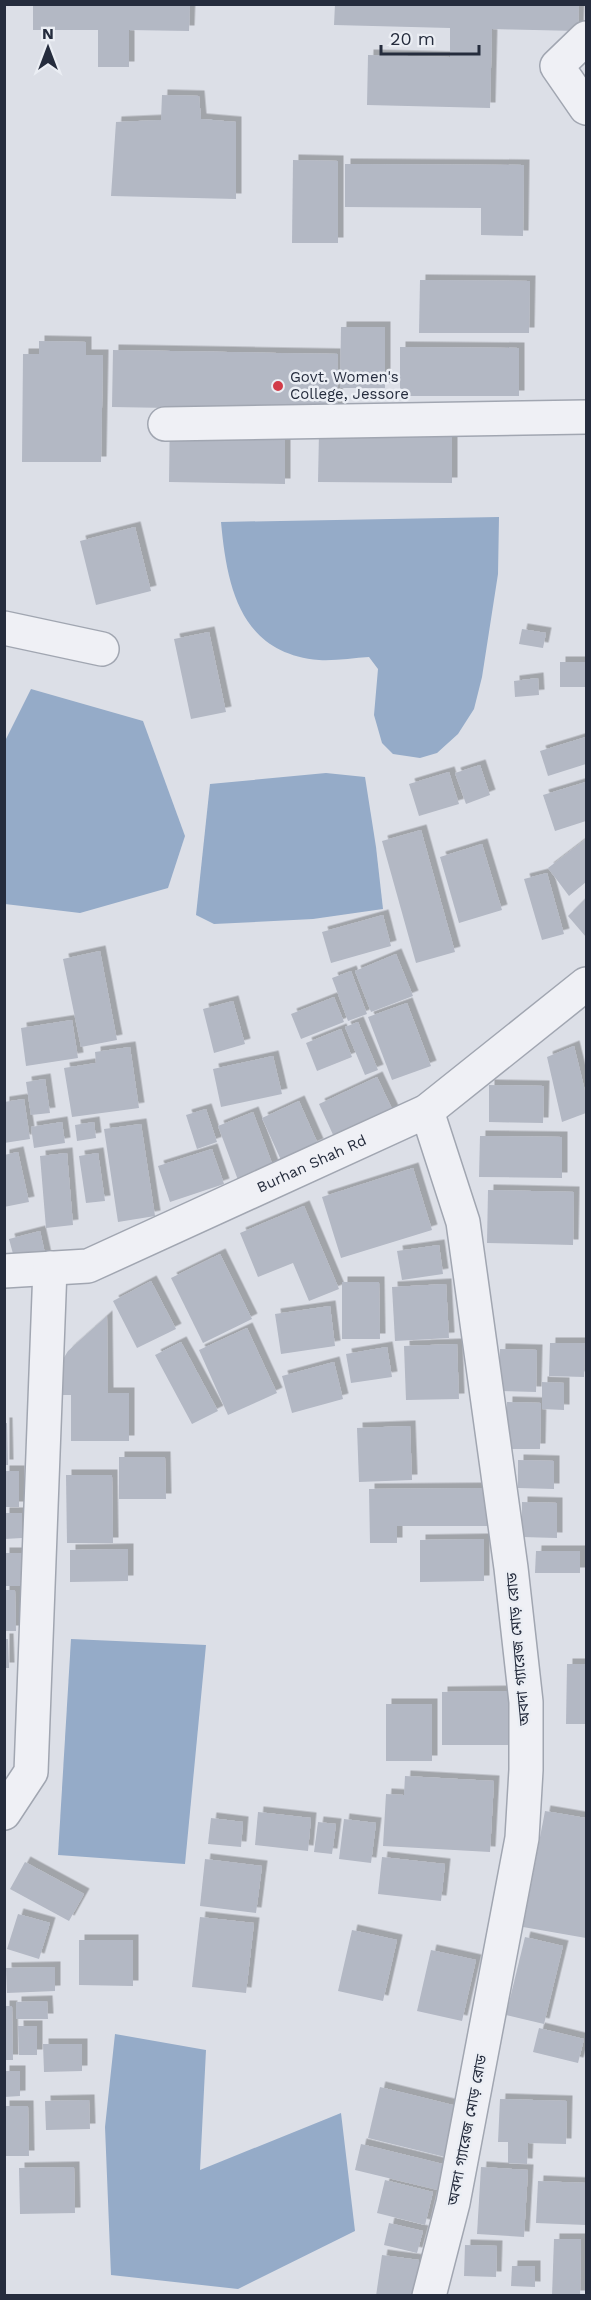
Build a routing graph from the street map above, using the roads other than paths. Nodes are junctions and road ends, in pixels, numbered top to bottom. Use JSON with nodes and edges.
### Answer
{"nodes":[{"id":1,"x":586,"y":38,"type":"edge"},
{"id":2,"x":586,"y":108,"type":"edge"},
{"id":3,"x":586,"y":417,"type":"edge"},
{"id":4,"x":165,"y":424,"type":"dead end"},
{"id":5,"x":4,"y":628,"type":"edge"},
{"id":6,"x":102,"y":650,"type":"dead end"},
{"id":7,"x":586,"y":984,"type":"edge"},
{"id":8,"x":427,"y":1110,"type":"junction"},
{"id":9,"x":50,"y":1268,"type":"junction"},
{"id":10,"x":4,"y":1271,"type":"edge"},
{"id":11,"x":4,"y":1813,"type":"edge"},
{"id":12,"x":429,"y":2295,"type":"edge"}],
"edges":[{"from":1,"to":2,"type":"street"},
{"from":3,"to":4,"type":"street"},
{"from":5,"to":6,"type":"street"},
{"from":7,"to":8,"type":"street","name":"Burhan Shah Rd"},
{"from":8,"to":9,"type":"street","name":"Burhan Shah Rd"},
{"from":8,"to":12,"type":"street","name":"অবদা গ্যারেজ মোড় রোড"},
{"from":9,"to":10,"type":"street","name":"Burhan Shah Rd"},
{"from":9,"to":11,"type":"street"}]}
